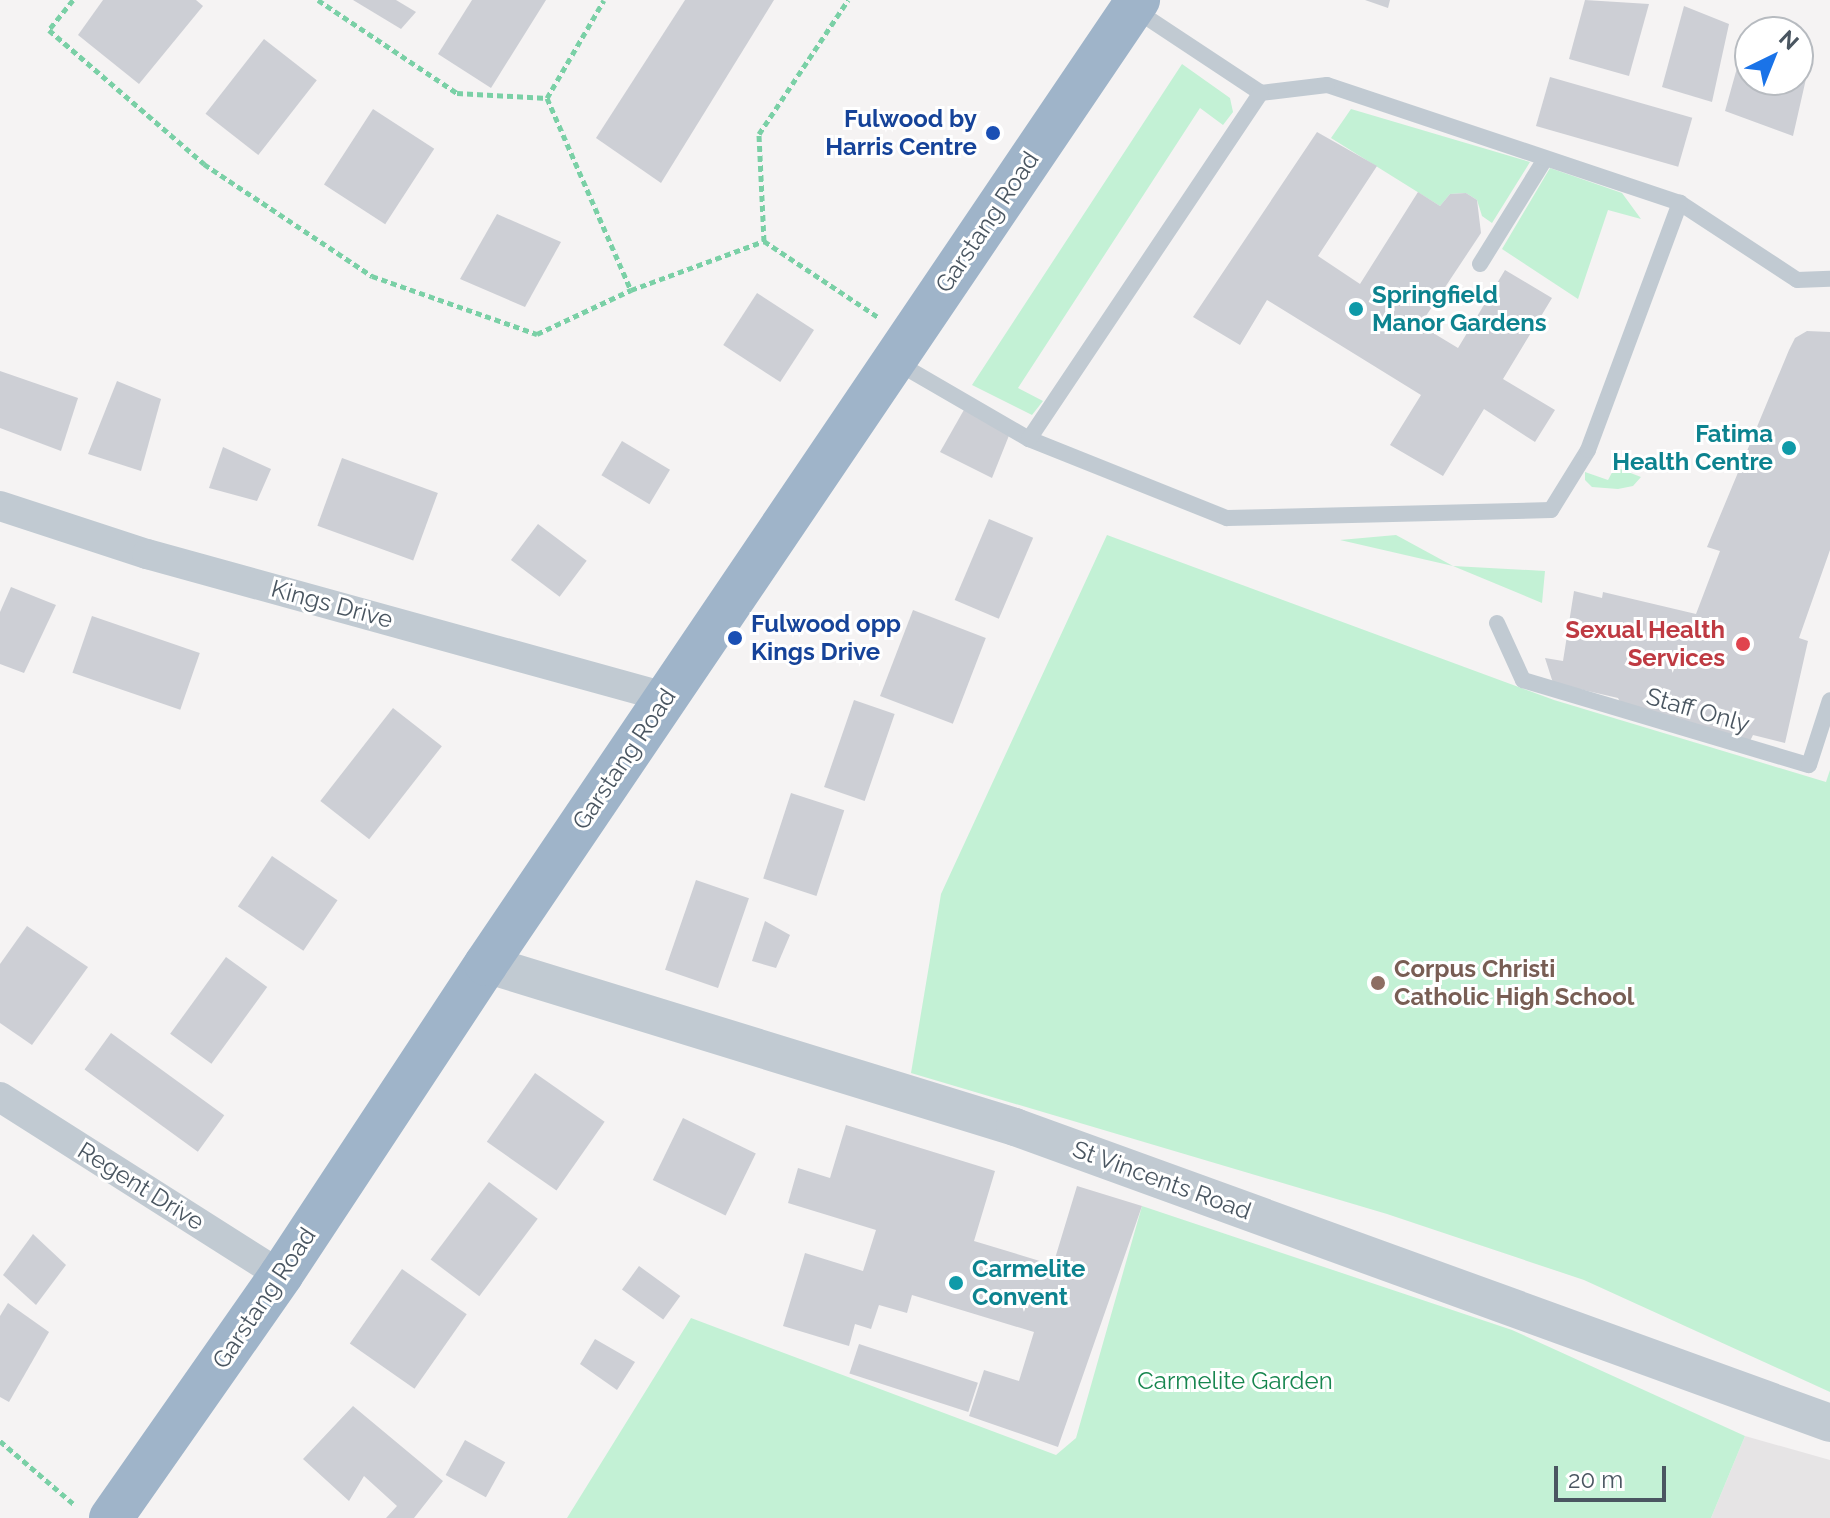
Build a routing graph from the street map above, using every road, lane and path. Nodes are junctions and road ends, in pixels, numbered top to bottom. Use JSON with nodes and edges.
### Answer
{"nodes":[{"id":1,"x":73,"y":0,"type":"edge"},
{"id":2,"x":318,"y":0,"type":"edge"},
{"id":3,"x":604,"y":0,"type":"edge"},
{"id":4,"x":848,"y":0,"type":"edge"},
{"id":5,"x":1135,"y":4,"type":"edge"},
{"id":6,"x":1261,"y":93,"type":"junction"},
{"id":7,"x":547,"y":98,"type":"junction"},
{"id":8,"x":1545,"y":159,"type":"junction"},
{"id":9,"x":1680,"y":203,"type":"junction"},
{"id":10,"x":764,"y":241,"type":"junction"},
{"id":11,"x":1480,"y":264,"type":"dead end"},
{"id":12,"x":1830,"y":279,"type":"edge"},
{"id":13,"x":631,"y":290,"type":"junction"},
{"id":14,"x":901,"y":349,"type":"junction"},
{"id":15,"x":1029,"y":439,"type":"junction"},
{"id":16,"x":0,"y":506,"type":"edge"},
{"id":17,"x":1497,"y":623,"type":"dead end"},
{"id":18,"x":665,"y":697,"type":"junction"},
{"id":19,"x":1830,"y":700,"type":"edge"},
{"id":20,"x":486,"y":964,"type":"junction"},
{"id":21,"x":0,"y":1097,"type":"edge"},
{"id":22,"x":281,"y":1275,"type":"junction"},
{"id":23,"x":1830,"y":1423,"type":"edge"},
{"id":24,"x":0,"y":1441,"type":"edge"},
{"id":25,"x":95,"y":1514,"type":"edge"}],
"edges":[{"from":1,"to":13,"type":"path"},
{"from":2,"to":7,"type":"path"},
{"from":3,"to":7,"type":"path"},
{"from":4,"to":10,"type":"path"},
{"from":5,"to":6,"type":"lane"},
{"from":5,"to":14,"type":"highway","name":"Garstang Road"},
{"from":6,"to":8,"type":"lane"},
{"from":6,"to":15,"type":"lane"},
{"from":7,"to":13,"type":"path"},
{"from":8,"to":9,"type":"lane"},
{"from":8,"to":11,"type":"lane"},
{"from":9,"to":12,"type":"lane"},
{"from":9,"to":15,"type":"lane"},
{"from":10,"to":13,"type":"path"},
{"from":10,"to":14,"type":"path"},
{"from":14,"to":15,"type":"lane"},
{"from":14,"to":18,"type":"highway","name":"Garstang Road"},
{"from":16,"to":18,"type":"street","name":"Kings Drive"},
{"from":17,"to":19,"type":"lane","name":"Staff Only"},
{"from":18,"to":20,"type":"highway","name":"Garstang Road"},
{"from":20,"to":22,"type":"highway","name":"Garstang Road"},
{"from":20,"to":23,"type":"street","name":"St Vincents Road"},
{"from":21,"to":22,"type":"street","name":"Regent Drive"},
{"from":22,"to":25,"type":"highway","name":"Garstang Road"},
{"from":24,"to":25,"type":"path"}]}
